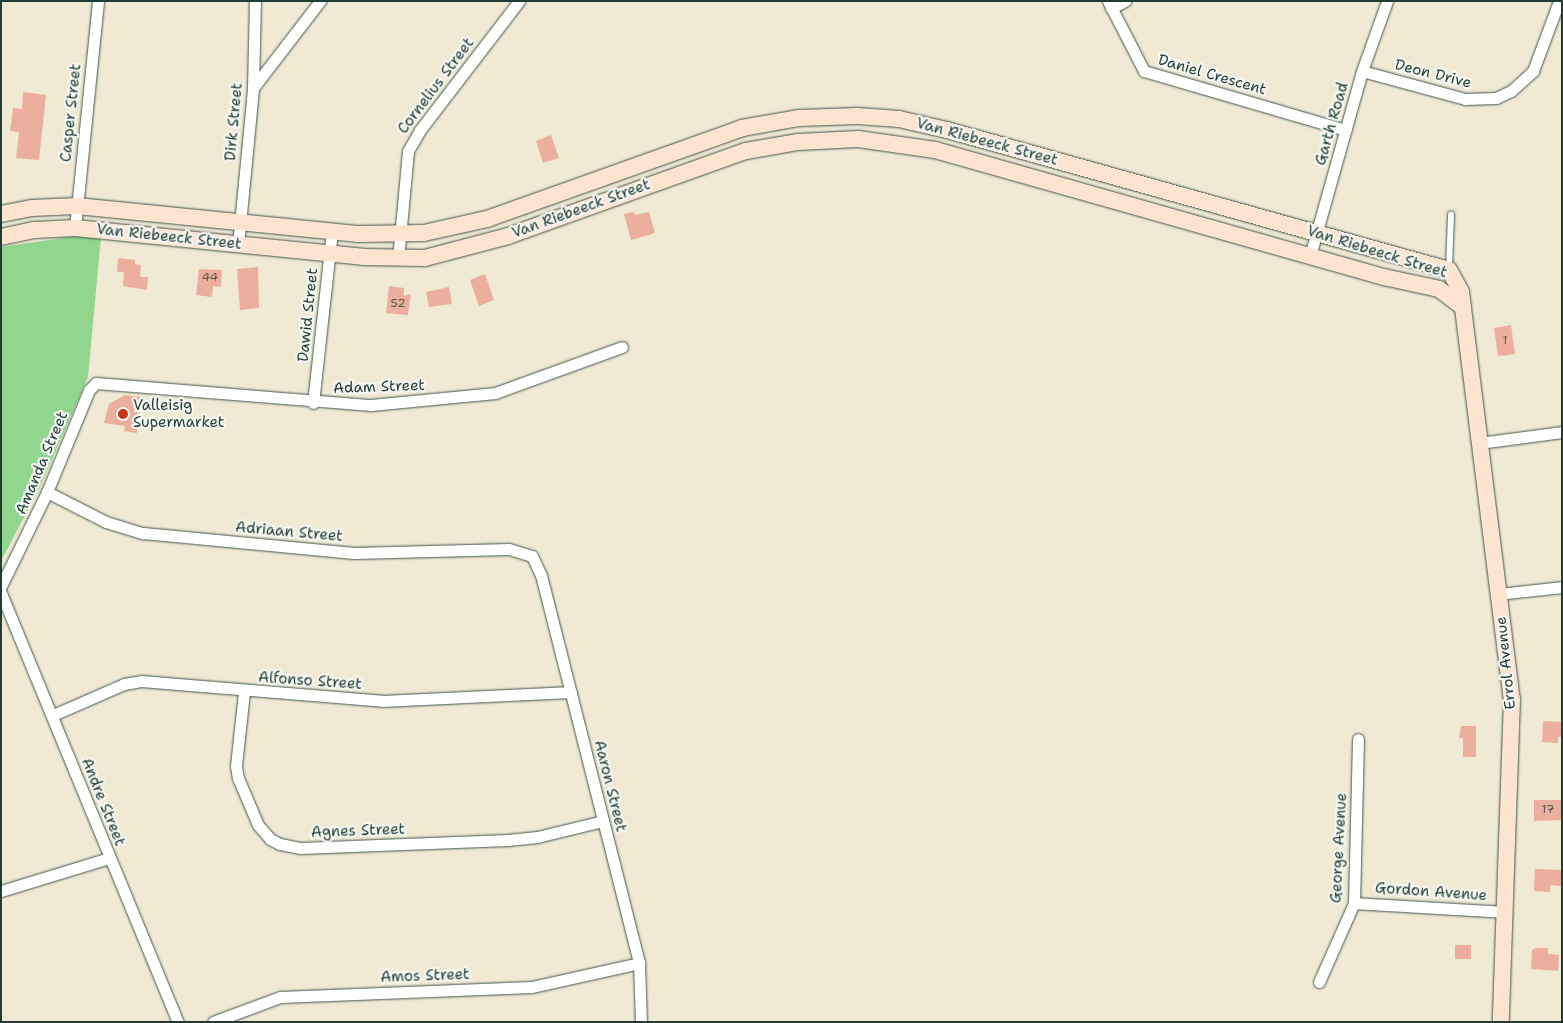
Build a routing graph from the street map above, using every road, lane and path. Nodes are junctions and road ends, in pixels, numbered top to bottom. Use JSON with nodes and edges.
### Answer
{"nodes":[{"id":1,"x":98,"y":1,"type":"edge"},
{"id":2,"x":255,"y":1,"type":"edge"},
{"id":3,"x":320,"y":1,"type":"edge"},
{"id":4,"x":519,"y":1,"type":"edge"},
{"id":5,"x":1125,"y":1,"type":"edge"},
{"id":6,"x":1387,"y":1,"type":"edge"},
{"id":7,"x":1559,"y":1,"type":"edge"},
{"id":8,"x":1110,"y":5,"type":"edge"},
{"id":9,"x":1362,"y":71,"type":"junction"},
{"id":10,"x":253,"y":88,"type":"junction"},
{"id":11,"x":858,"y":116,"type":"junction"},
{"id":12,"x":1346,"y":130,"type":"junction"},
{"id":13,"x":858,"y":139,"type":"junction"},
{"id":14,"x":77,"y":206,"type":"junction"},
{"id":15,"x":1,"y":214,"type":"edge"},
{"id":16,"x":1451,"y":215,"type":"dead end"},
{"id":17,"x":240,"y":221,"type":"junction"},
{"id":18,"x":75,"y":228,"type":"junction"},
{"id":19,"x":332,"y":231,"type":"junction"},
{"id":20,"x":1316,"y":233,"type":"junction"},
{"id":21,"x":400,"y":234,"type":"junction"},
{"id":22,"x":1,"y":237,"type":"edge"},
{"id":23,"x":238,"y":245,"type":"junction"},
{"id":24,"x":330,"y":254,"type":"junction"},
{"id":25,"x":1310,"y":256,"type":"junction"},
{"id":26,"x":398,"y":259,"type":"junction"},
{"id":27,"x":1449,"y":270,"type":"junction"},
{"id":28,"x":1463,"y":307,"type":"junction"},
{"id":29,"x":622,"y":347,"type":"dead end"},
{"id":30,"x":99,"y":382,"type":"joint"},
{"id":31,"x":313,"y":403,"type":"junction"},
{"id":32,"x":1562,"y":432,"type":"edge"},
{"id":33,"x":1479,"y":443,"type":"junction"},
{"id":34,"x":47,"y":492,"type":"junction"},
{"id":35,"x":534,"y":560,"type":"joint"},
{"id":36,"x":1,"y":586,"type":"edge"},
{"id":37,"x":1562,"y":587,"type":"edge"},
{"id":38,"x":1,"y":593,"type":"edge"},
{"id":39,"x":1498,"y":594,"type":"junction"},
{"id":40,"x":244,"y":692,"type":"junction"},
{"id":41,"x":571,"y":692,"type":"junction"},
{"id":42,"x":53,"y":715,"type":"junction"},
{"id":43,"x":1358,"y":738,"type":"dead end"},
{"id":44,"x":603,"y":821,"type":"junction"},
{"id":45,"x":110,"y":858,"type":"junction"},
{"id":46,"x":1,"y":891,"type":"edge"},
{"id":47,"x":1354,"y":903,"type":"junction"},
{"id":48,"x":1505,"y":912,"type":"junction"},
{"id":49,"x":639,"y":963,"type":"junction"},
{"id":50,"x":1319,"y":982,"type":"dead end"},
{"id":51,"x":178,"y":1022,"type":"edge"},
{"id":52,"x":214,"y":1022,"type":"edge"},
{"id":53,"x":641,"y":1022,"type":"edge"},
{"id":54,"x":1501,"y":1022,"type":"edge"}],
"edges":[{"from":1,"to":14,"type":"street","name":"Casper Street"},
{"from":2,"to":10,"type":"street","name":"Dirk Street"},
{"from":3,"to":10,"type":"street"},
{"from":4,"to":21,"type":"street","name":"Cornelius Street"},
{"from":5,"to":8,"type":"street"},
{"from":6,"to":9,"type":"street","name":"Garth Road"},
{"from":7,"to":9,"type":"street","name":"Deon Drive"},
{"from":8,"to":12,"type":"street","name":"Daniel Crescent"},
{"from":9,"to":12,"type":"street","name":"Garth Road"},
{"from":10,"to":17,"type":"street","name":"Dirk Street"},
{"from":11,"to":13,"type":"street"},
{"from":11,"to":20,"type":"street","name":"Van Riebeeck Street"},
{"from":11,"to":21,"type":"street","name":"Van Riebeeck Street"},
{"from":12,"to":20,"type":"street","name":"Garth Road"},
{"from":13,"to":25,"type":"street","name":"Van Riebeeck Street"},
{"from":13,"to":26,"type":"street","name":"Van Riebeeck Street"},
{"from":14,"to":15,"type":"street","name":"Van Riebeeck Street"},
{"from":14,"to":17,"type":"street","name":"Van Riebeeck Street"},
{"from":14,"to":18,"type":"street","name":"Casper Street"},
{"from":16,"to":27,"type":"lane"},
{"from":17,"to":19,"type":"street","name":"Van Riebeeck Street"},
{"from":17,"to":23,"type":"street","name":"Dirk Street"},
{"from":18,"to":22,"type":"street","name":"Van Riebeeck Street"},
{"from":18,"to":23,"type":"street","name":"Van Riebeeck Street"},
{"from":19,"to":21,"type":"street","name":"Van Riebeeck Street"},
{"from":19,"to":24,"type":"street","name":"Dawid Street"},
{"from":20,"to":25,"type":"street","name":"Garth Road"},
{"from":20,"to":27,"type":"street","name":"Van Riebeeck Street"},
{"from":21,"to":26,"type":"street","name":"Cornelius Street"},
{"from":23,"to":24,"type":"street","name":"Van Riebeeck Street"},
{"from":24,"to":26,"type":"street","name":"Van Riebeeck Street"},
{"from":24,"to":31,"type":"street","name":"Dawid Street"},
{"from":25,"to":28,"type":"street","name":"Van Riebeeck Street"},
{"from":27,"to":28,"type":"street","name":"Van Riebeeck Street"},
{"from":28,"to":33,"type":"street","name":"Errol Avenue"},
{"from":29,"to":31,"type":"street","name":"Adam Street"},
{"from":30,"to":31,"type":"street","name":"Adam Street"},
{"from":30,"to":34,"type":"street","name":"Amanda Street"},
{"from":32,"to":33,"type":"street"},
{"from":33,"to":39,"type":"street","name":"Errol Avenue"},
{"from":34,"to":35,"type":"street","name":"Adriaan Street"},
{"from":34,"to":36,"type":"street","name":"Amanda Street"},
{"from":35,"to":41,"type":"street","name":"Aaron Street"},
{"from":37,"to":39,"type":"street"},
{"from":38,"to":42,"type":"street","name":"Andre Street"},
{"from":39,"to":48,"type":"street","name":"Errol Avenue"},
{"from":40,"to":41,"type":"street","name":"Alfonso Street"},
{"from":40,"to":42,"type":"street","name":"Alfonso Street"},
{"from":40,"to":44,"type":"street","name":"Agnes Street"},
{"from":41,"to":44,"type":"street","name":"Aaron Street"},
{"from":42,"to":45,"type":"street","name":"Andre Street"},
{"from":43,"to":47,"type":"street","name":"George Avenue"},
{"from":44,"to":49,"type":"street","name":"Aaron Street"},
{"from":45,"to":46,"type":"street"},
{"from":45,"to":51,"type":"street","name":"Andre Street"},
{"from":47,"to":48,"type":"street","name":"Gordon Avenue"},
{"from":47,"to":50,"type":"street","name":"George Avenue"},
{"from":48,"to":54,"type":"street","name":"Errol Avenue"},
{"from":49,"to":52,"type":"street","name":"Amos Street"},
{"from":49,"to":53,"type":"street","name":"Aaron Street"}]}
